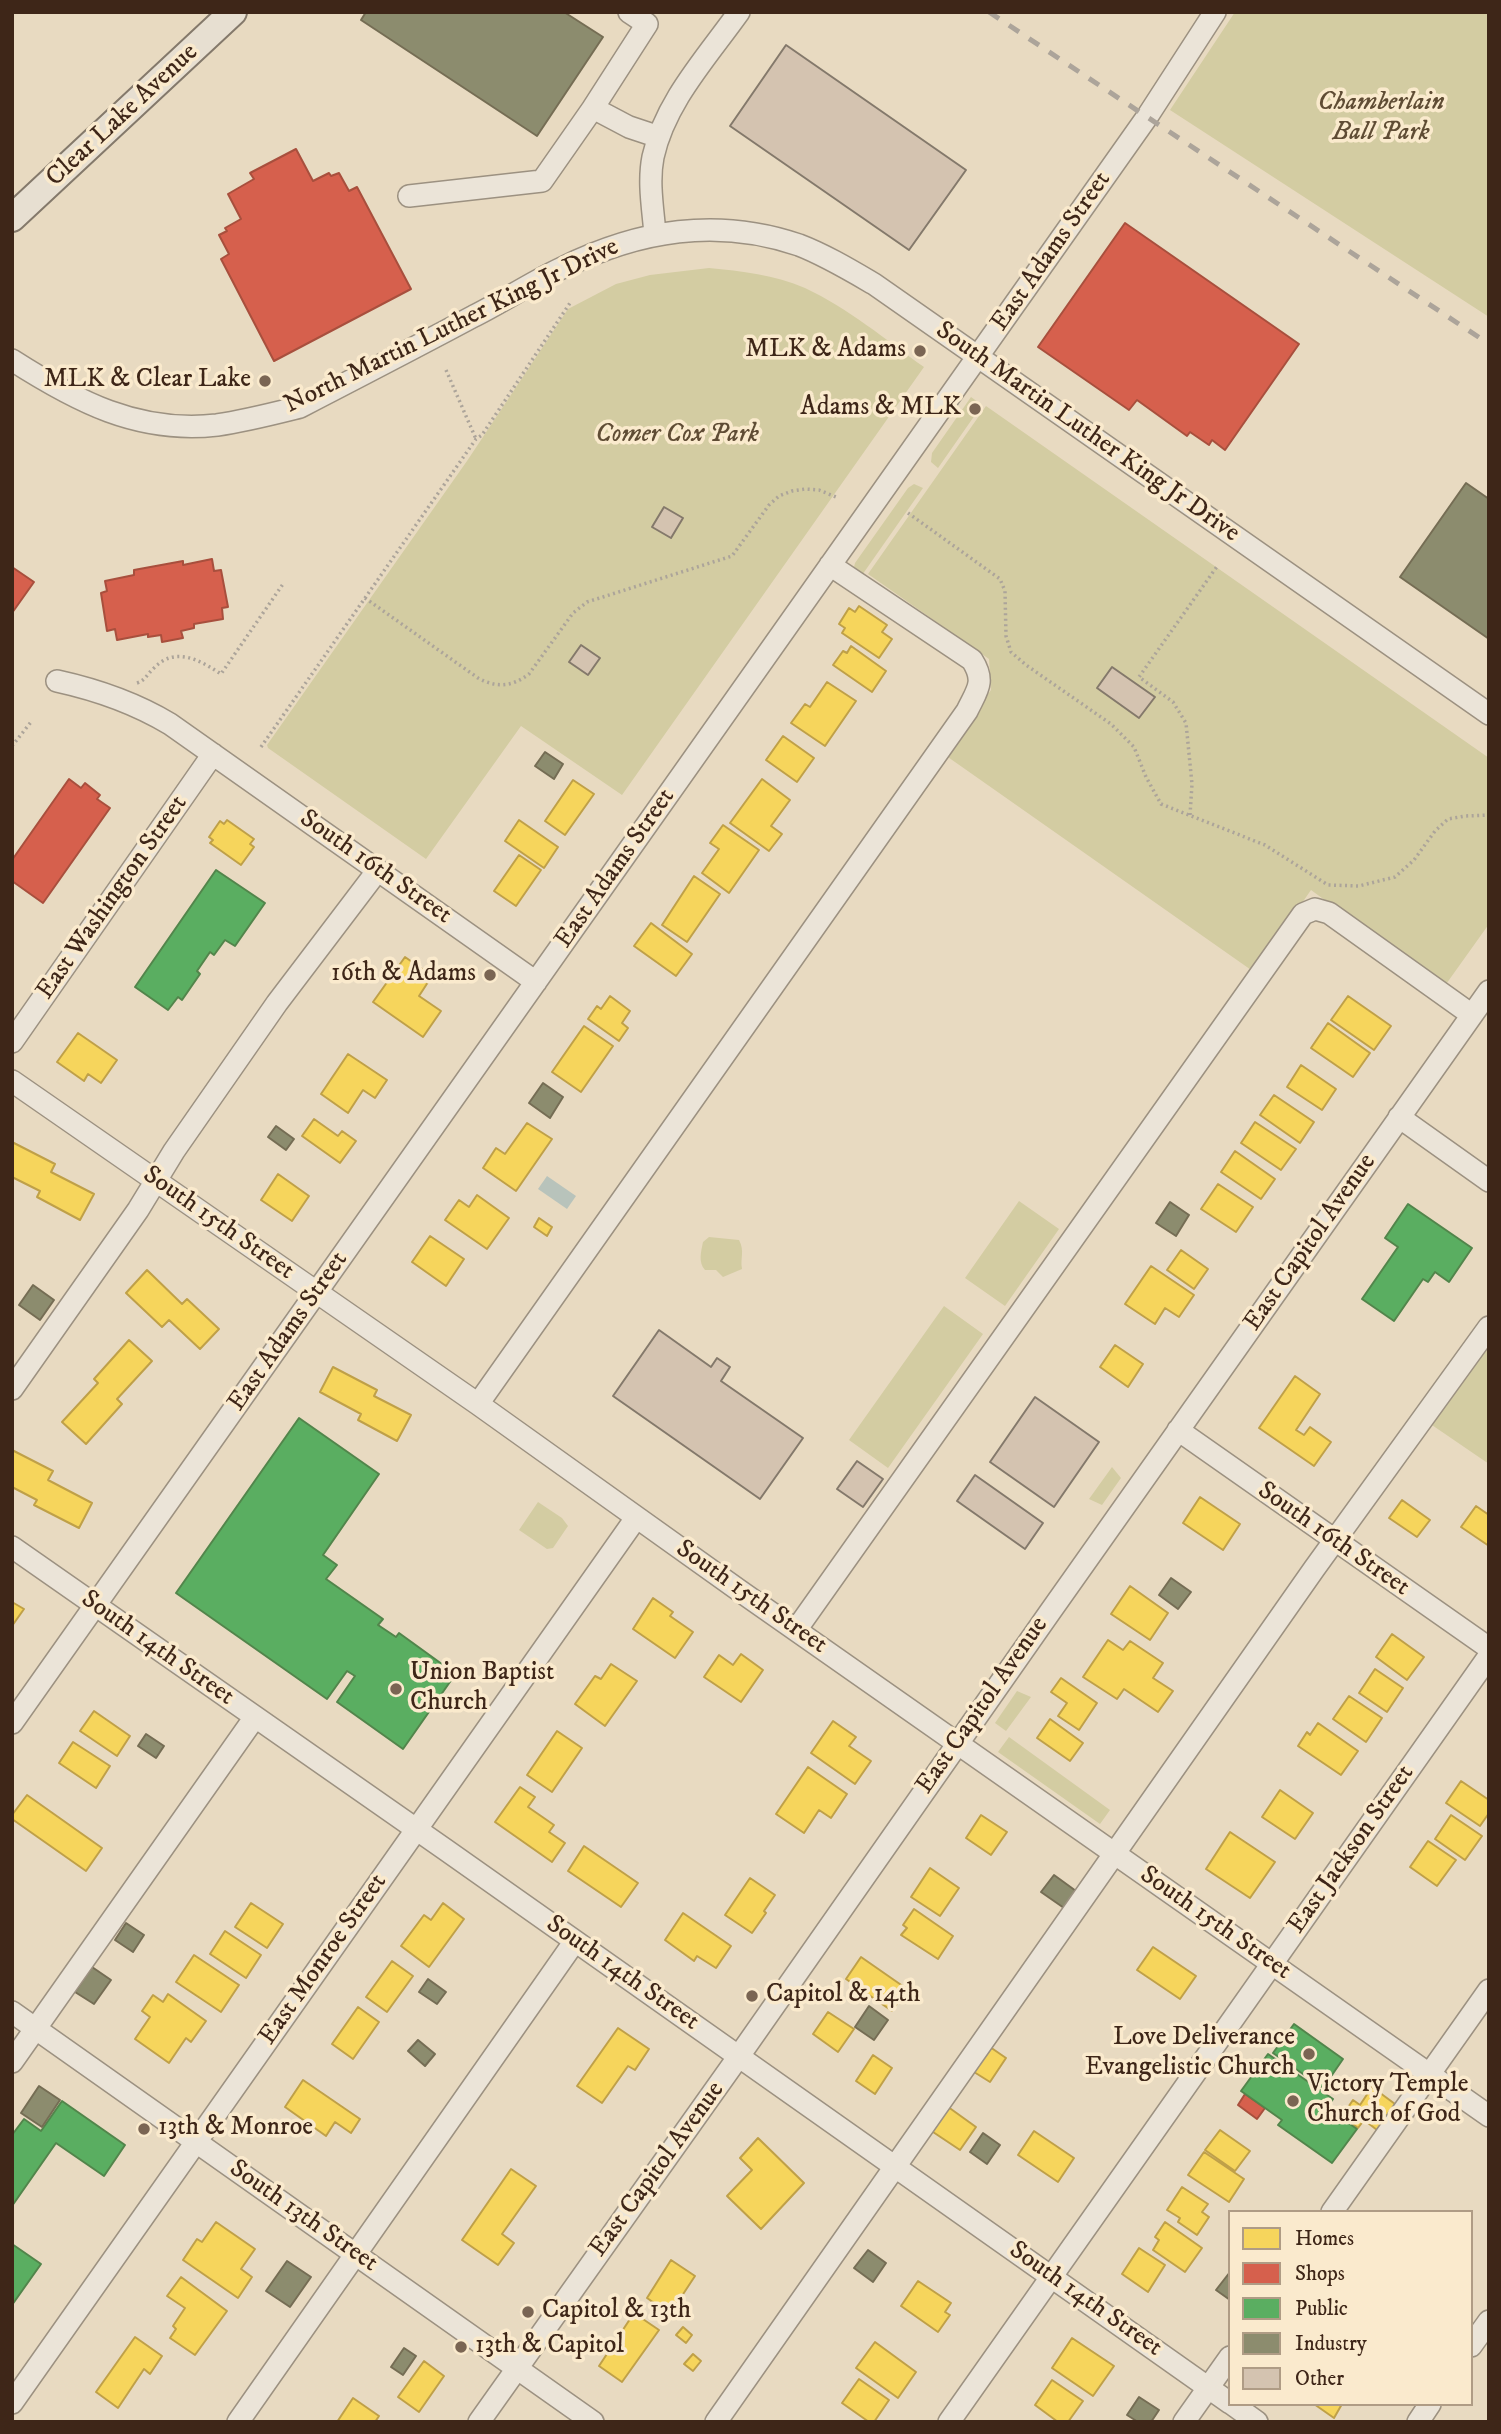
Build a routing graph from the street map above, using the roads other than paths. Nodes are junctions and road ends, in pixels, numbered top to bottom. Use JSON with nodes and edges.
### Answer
{"nodes":[{"id":1,"x":233,"y":12,"type":"edge"},
{"id":2,"x":629,"y":12,"type":"edge"},
{"id":3,"x":738,"y":12,"type":"edge"},
{"id":4,"x":1215,"y":12,"type":"edge"},
{"id":5,"x":593,"y":108,"type":"junction"},
{"id":6,"x":659,"y":137,"type":"junction"},
{"id":7,"x":409,"y":196,"type":"dead end"},
{"id":8,"x":12,"y":219,"type":"edge"},
{"id":9,"x":655,"y":234,"type":"junction"},
{"id":10,"x":978,"y":356,"type":"junction"},
{"id":11,"x":12,"y":360,"type":"edge"},
{"id":12,"x":830,"y":565,"type":"junction"},
{"id":13,"x":57,"y":681,"type":"dead end"},
{"id":14,"x":1489,"y":714,"type":"edge"},
{"id":15,"x":213,"y":754,"type":"junction"},
{"id":16,"x":377,"y":870,"type":"junction"},
{"id":17,"x":536,"y":982,"type":"junction"},
{"id":18,"x":1489,"y":991,"type":"edge"},
{"id":19,"x":1472,"y":1015,"type":"junction"},
{"id":20,"x":12,"y":1042,"type":"edge"},
{"id":21,"x":12,"y":1081,"type":"edge"},
{"id":22,"x":1399,"y":1117,"type":"junction"},
{"id":23,"x":155,"y":1181,"type":"junction"},
{"id":24,"x":1489,"y":1181,"type":"edge"},
{"id":25,"x":317,"y":1292,"type":"junction"},
{"id":26,"x":1489,"y":1326,"type":"edge"},
{"id":27,"x":12,"y":1389,"type":"edge"},
{"id":28,"x":478,"y":1404,"type":"junction"},
{"id":29,"x":1178,"y":1430,"type":"junction"},
{"id":30,"x":636,"y":1518,"type":"junction"},
{"id":31,"x":1335,"y":1542,"type":"junction"},
{"id":32,"x":12,"y":1547,"type":"edge"},
{"id":33,"x":95,"y":1606,"type":"junction"},
{"id":34,"x":796,"y":1630,"type":"junction"},
{"id":35,"x":1489,"y":1648,"type":"edge"},
{"id":36,"x":1489,"y":1656,"type":"edge"},
{"id":37,"x":255,"y":1717,"type":"junction"},
{"id":38,"x":12,"y":1723,"type":"edge"},
{"id":39,"x":958,"y":1744,"type":"junction"},
{"id":40,"x":417,"y":1829,"type":"junction"},
{"id":41,"x":1114,"y":1854,"type":"junction"},
{"id":42,"x":575,"y":1941,"type":"junction"},
{"id":43,"x":1271,"y":1964,"type":"junction"},
{"id":44,"x":1489,"y":1990,"type":"edge"},
{"id":45,"x":12,"y":2012,"type":"edge"},
{"id":46,"x":36,"y":2029,"type":"junction"},
{"id":47,"x":739,"y":2056,"type":"junction"},
{"id":48,"x":12,"y":2062,"type":"edge"},
{"id":49,"x":1429,"y":2073,"type":"junction"},
{"id":50,"x":1489,"y":2116,"type":"edge"},
{"id":51,"x":196,"y":2141,"type":"junction"},
{"id":52,"x":895,"y":2167,"type":"junction"},
{"id":53,"x":1333,"y":2210,"type":"edge"},
{"id":54,"x":355,"y":2255,"type":"junction"},
{"id":55,"x":1051,"y":2276,"type":"junction"},
{"id":56,"x":1489,"y":2321,"type":"edge"},
{"id":57,"x":1473,"y":2343,"type":"edge"},
{"id":58,"x":1228,"y":2360,"type":"edge"},
{"id":59,"x":517,"y":2368,"type":"junction"},
{"id":60,"x":1208,"y":2388,"type":"junction"},
{"id":61,"x":1228,"y":2401,"type":"edge"},
{"id":62,"x":12,"y":2403,"type":"edge"},
{"id":63,"x":1235,"y":2406,"type":"edge"},
{"id":64,"x":1429,"y":2406,"type":"edge"},
{"id":65,"x":238,"y":2422,"type":"edge"},
{"id":66,"x":479,"y":2422,"type":"edge"},
{"id":67,"x":593,"y":2422,"type":"edge"},
{"id":68,"x":716,"y":2422,"type":"edge"},
{"id":69,"x":949,"y":2422,"type":"edge"},
{"id":70,"x":1184,"y":2422,"type":"edge"},
{"id":71,"x":1257,"y":2422,"type":"edge"},
{"id":72,"x":1418,"y":2422,"type":"edge"}],
"edges":[{"from":1,"to":8,"type":"main road","name":"Clear Lake Avenue"},
{"from":2,"to":5,"type":"street"},
{"from":3,"to":6,"type":"street"},
{"from":4,"to":10,"type":"street","name":"East Adams Street"},
{"from":5,"to":6,"type":"street"},
{"from":5,"to":7,"type":"street"},
{"from":6,"to":9,"type":"street"},
{"from":9,"to":10,"type":"street","name":"South Martin Luther King Jr Drive"},
{"from":9,"to":11,"type":"street","name":"North Martin Luther King Jr Drive"},
{"from":10,"to":12,"type":"street","name":"East Adams Street"},
{"from":10,"to":14,"type":"street","name":"South Martin Luther King Jr Drive"},
{"from":12,"to":17,"type":"street","name":"East Adams Street"},
{"from":12,"to":28,"type":"street"},
{"from":13,"to":15,"type":"street","name":"South 16th Street"},
{"from":15,"to":16,"type":"street","name":"South 16th Street"},
{"from":15,"to":20,"type":"street","name":"East Washington Street"},
{"from":16,"to":17,"type":"street","name":"South 16th Street"},
{"from":16,"to":23,"type":"street"},
{"from":17,"to":25,"type":"street","name":"East Adams Street"},
{"from":18,"to":19,"type":"street","name":"East Capitol Avenue"},
{"from":19,"to":22,"type":"street","name":"East Capitol Avenue"},
{"from":19,"to":34,"type":"street"},
{"from":21,"to":23,"type":"street","name":"South 15th Street"},
{"from":22,"to":24,"type":"street"},
{"from":22,"to":29,"type":"street","name":"East Capitol Avenue"},
{"from":23,"to":25,"type":"street","name":"South 15th Street"},
{"from":23,"to":27,"type":"street"},
{"from":25,"to":28,"type":"street","name":"South 15th Street"},
{"from":25,"to":33,"type":"street","name":"East Adams Street"},
{"from":26,"to":31,"type":"street"},
{"from":28,"to":30,"type":"street","name":"South 15th Street"},
{"from":29,"to":31,"type":"street","name":"South 16th Street"},
{"from":29,"to":39,"type":"street","name":"East Capitol Avenue"},
{"from":30,"to":34,"type":"street","name":"South 15th Street"},
{"from":30,"to":40,"type":"street","name":"East Monroe Street"},
{"from":31,"to":35,"type":"street","name":"South 16th Street"},
{"from":31,"to":41,"type":"street"},
{"from":32,"to":33,"type":"street","name":"South 14th Street"},
{"from":33,"to":37,"type":"street","name":"South 14th Street"},
{"from":33,"to":38,"type":"street","name":"East Adams Street"},
{"from":34,"to":39,"type":"street","name":"South 15th Street"},
{"from":36,"to":43,"type":"street","name":"East Jackson Street"},
{"from":37,"to":40,"type":"street","name":"South 14th Street"},
{"from":37,"to":46,"type":"street"},
{"from":39,"to":41,"type":"street","name":"South 15th Street"},
{"from":39,"to":47,"type":"street","name":"East Capitol Avenue"},
{"from":40,"to":42,"type":"street","name":"South 14th Street"},
{"from":40,"to":51,"type":"street","name":"East Monroe Street"},
{"from":41,"to":43,"type":"street","name":"South 15th Street"},
{"from":41,"to":52,"type":"street"},
{"from":42,"to":47,"type":"street","name":"South 14th Street"},
{"from":42,"to":54,"type":"street"},
{"from":43,"to":49,"type":"street","name":"South 15th Street"},
{"from":43,"to":55,"type":"street","name":"East Jackson Street"},
{"from":44,"to":49,"type":"street"},
{"from":45,"to":46,"type":"street","name":"South 13th Street"},
{"from":46,"to":48,"type":"street"},
{"from":46,"to":51,"type":"street","name":"South 13th Street"},
{"from":47,"to":52,"type":"street","name":"South 14th Street"},
{"from":47,"to":59,"type":"street","name":"East Capitol Avenue"},
{"from":49,"to":50,"type":"street","name":"South 15th Street"},
{"from":49,"to":53,"type":"street"},
{"from":51,"to":54,"type":"street","name":"South 13th Street"},
{"from":51,"to":62,"type":"street","name":"East Monroe Street"},
{"from":52,"to":55,"type":"street","name":"South 14th Street"},
{"from":52,"to":68,"type":"street"},
{"from":54,"to":59,"type":"street","name":"South 13th Street"},
{"from":54,"to":65,"type":"street"},
{"from":55,"to":60,"type":"street","name":"South 14th Street"},
{"from":55,"to":69,"type":"street","name":"East Jackson Street"},
{"from":56,"to":57,"type":"street"},
{"from":58,"to":60,"type":"street"},
{"from":59,"to":66,"type":"street","name":"East Capitol Avenue"},
{"from":59,"to":67,"type":"street","name":"South 13th Street"},
{"from":60,"to":61,"type":"street","name":"South 14th Street"},
{"from":60,"to":70,"type":"street"},
{"from":63,"to":71,"type":"street","name":"South 14th Street"},
{"from":64,"to":72,"type":"street"}]}
